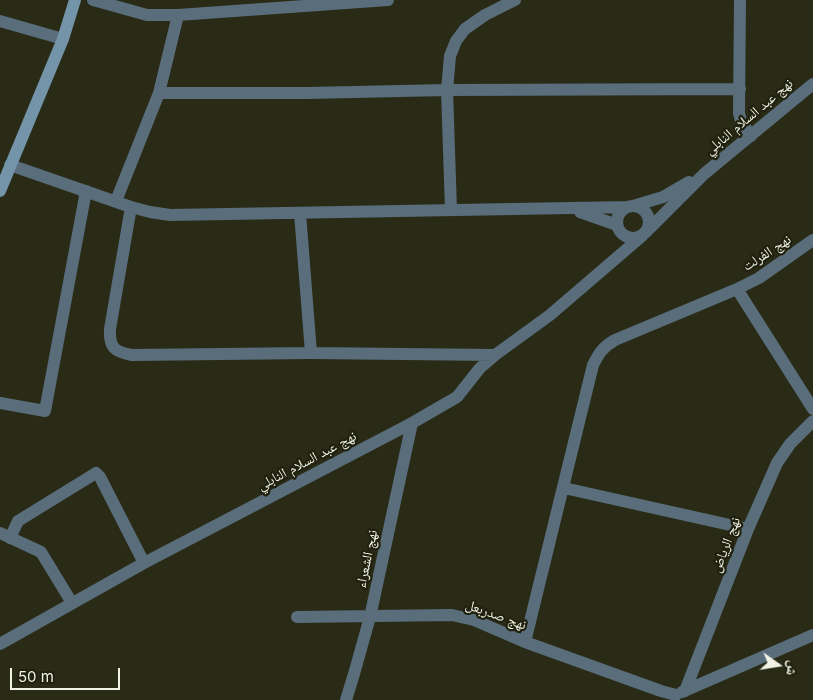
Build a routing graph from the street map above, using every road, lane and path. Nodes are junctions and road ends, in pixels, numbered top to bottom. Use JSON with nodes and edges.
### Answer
{"nodes":[{"id":1,"x":75,"y":0,"type":"edge"},
{"id":2,"x":93,"y":0,"type":"edge"},
{"id":3,"x":388,"y":0,"type":"edge"},
{"id":4,"x":485,"y":0,"type":"edge"},
{"id":5,"x":515,"y":0,"type":"edge"},
{"id":6,"x":740,"y":0,"type":"edge"},
{"id":7,"x":178,"y":15,"type":"junction"},
{"id":8,"x":485,"y":15,"type":"junction"},
{"id":9,"x":0,"y":21,"type":"edge"},
{"id":10,"x":63,"y":39,"type":"junction"},
{"id":11,"x":813,"y":84,"type":"edge"},
{"id":12,"x":740,"y":89,"type":"junction"},
{"id":13,"x":447,"y":90,"type":"junction"},
{"id":14,"x":159,"y":93,"type":"junction"},
{"id":15,"x":750,"y":136,"type":"junction"},
{"id":16,"x":10,"y":165,"type":"junction"},
{"id":17,"x":704,"y":174,"type":"junction"},
{"id":18,"x":0,"y":191,"type":"edge"},
{"id":19,"x":86,"y":191,"type":"junction"},
{"id":20,"x":116,"y":201,"type":"junction"},
{"id":21,"x":131,"y":207,"type":"junction"},
{"id":22,"x":630,"y":207,"type":"junction"},
{"id":23,"x":568,"y":209,"type":"junction"},
{"id":24,"x":451,"y":210,"type":"junction"},
{"id":25,"x":300,"y":213,"type":"junction"},
{"id":26,"x":617,"y":226,"type":"junction"},
{"id":27,"x":643,"y":234,"type":"junction"},
{"id":28,"x":813,"y":240,"type":"edge"},
{"id":29,"x":604,"y":270,"type":"junction"},
{"id":30,"x":737,"y":289,"type":"junction"},
{"id":31,"x":311,"y":353,"type":"junction"},
{"id":32,"x":494,"y":355,"type":"junction"},
{"id":33,"x":0,"y":403,"type":"edge"},
{"id":34,"x":813,"y":409,"type":"edge"},
{"id":35,"x":813,"y":421,"type":"edge"},
{"id":36,"x":412,"y":423,"type":"junction"},
{"id":37,"x":564,"y":488,"type":"junction"},
{"id":38,"x":748,"y":529,"type":"junction"},
{"id":39,"x":5,"y":536,"type":"edge"},
{"id":40,"x":144,"y":563,"type":"junction"},
{"id":41,"x":72,"y":603,"type":"junction"},
{"id":42,"x":297,"y":617,"type":"dead end"},
{"id":43,"x":370,"y":617,"type":"junction"},
{"id":44,"x":813,"y":636,"type":"edge"},
{"id":45,"x":525,"y":642,"type":"junction"},
{"id":46,"x":0,"y":644,"type":"edge"},
{"id":47,"x":679,"y":695,"type":"edge"},
{"id":48,"x":346,"y":700,"type":"edge"}],
"edges":[{"from":1,"to":10,"type":"main road"},
{"from":2,"to":7,"type":"street"},
{"from":3,"to":7,"type":"street"},
{"from":4,"to":8,"type":"street"},
{"from":5,"to":8,"type":"street"},
{"from":6,"to":12,"type":"street"},
{"from":7,"to":14,"type":"street"},
{"from":8,"to":13,"type":"street"},
{"from":9,"to":10,"type":"street"},
{"from":10,"to":16,"type":"main road"},
{"from":11,"to":15,"type":"street","name":"نهج عبد السلام النابلي"},
{"from":12,"to":13,"type":"street"},
{"from":12,"to":15,"type":"street"},
{"from":13,"to":14,"type":"street"},
{"from":13,"to":24,"type":"street"},
{"from":14,"to":20,"type":"street"},
{"from":15,"to":17,"type":"street","name":"نهج عبد السلام النابلي"},
{"from":16,"to":18,"type":"main road"},
{"from":16,"to":19,"type":"street","name":"نهج عبد السلام النابلي"},
{"from":17,"to":22,"type":"street","name":"نهج عبد السلام النابلي"},
{"from":17,"to":27,"type":"street","name":"نهج عبد السلام النابلي"},
{"from":19,"to":20,"type":"street","name":"نهج عبد السلام النابلي"},
{"from":19,"to":33,"type":"street"},
{"from":20,"to":21,"type":"street","name":"نهج عبد السلام النابلي"},
{"from":21,"to":25,"type":"street","name":"نهج عبد السلام النابلي"},
{"from":21,"to":31,"type":"street"},
{"from":22,"to":23,"type":"street","name":"نهج عبد السلام النابلي"},
{"from":22,"to":26,"type":"street"},
{"from":22,"to":27,"type":"street"},
{"from":23,"to":24,"type":"street","name":"نهج عبد السلام النابلي"},
{"from":23,"to":26,"type":"street"},
{"from":24,"to":25,"type":"street","name":"نهج عبد السلام النابلي"},
{"from":25,"to":31,"type":"street"},
{"from":26,"to":27,"type":"street"},
{"from":26,"to":29,"type":"street","name":"نهج عبد السلام النابلي"},
{"from":27,"to":29,"type":"street","name":"نهج عبد السلام النابلي"},
{"from":28,"to":30,"type":"street","name":"نهج الفرلت"},
{"from":29,"to":32,"type":"street","name":"نهج عبد السلام النابلي"},
{"from":30,"to":34,"type":"street"},
{"from":30,"to":37,"type":"street","name":"نهج الفرلت"},
{"from":31,"to":32,"type":"street"},
{"from":32,"to":36,"type":"street","name":"نهج عبد السلام النابلي"},
{"from":35,"to":38,"type":"street","name":"نهج الرياض"},
{"from":36,"to":40,"type":"street","name":"نهج عبد السلام النابلي"},
{"from":36,"to":43,"type":"street","name":"نهج الشعراء"},
{"from":37,"to":38,"type":"street"},
{"from":37,"to":45,"type":"street","name":"نهج الفرلت"},
{"from":38,"to":47,"type":"street","name":"نهج الرياض"},
{"from":39,"to":40,"type":"street"},
{"from":39,"to":41,"type":"street"},
{"from":40,"to":41,"type":"street","name":"نهج عبد السلام النابلي"},
{"from":41,"to":46,"type":"street","name":"نهج عبد السلام النابلي"},
{"from":42,"to":43,"type":"street","name":"نهج صدربعل"},
{"from":43,"to":45,"type":"street","name":"نهج صدربعل"},
{"from":43,"to":48,"type":"street","name":"نهج الشعراء"},
{"from":44,"to":47,"type":"street"},
{"from":45,"to":47,"type":"street","name":"نهج صدربعل"}]}
